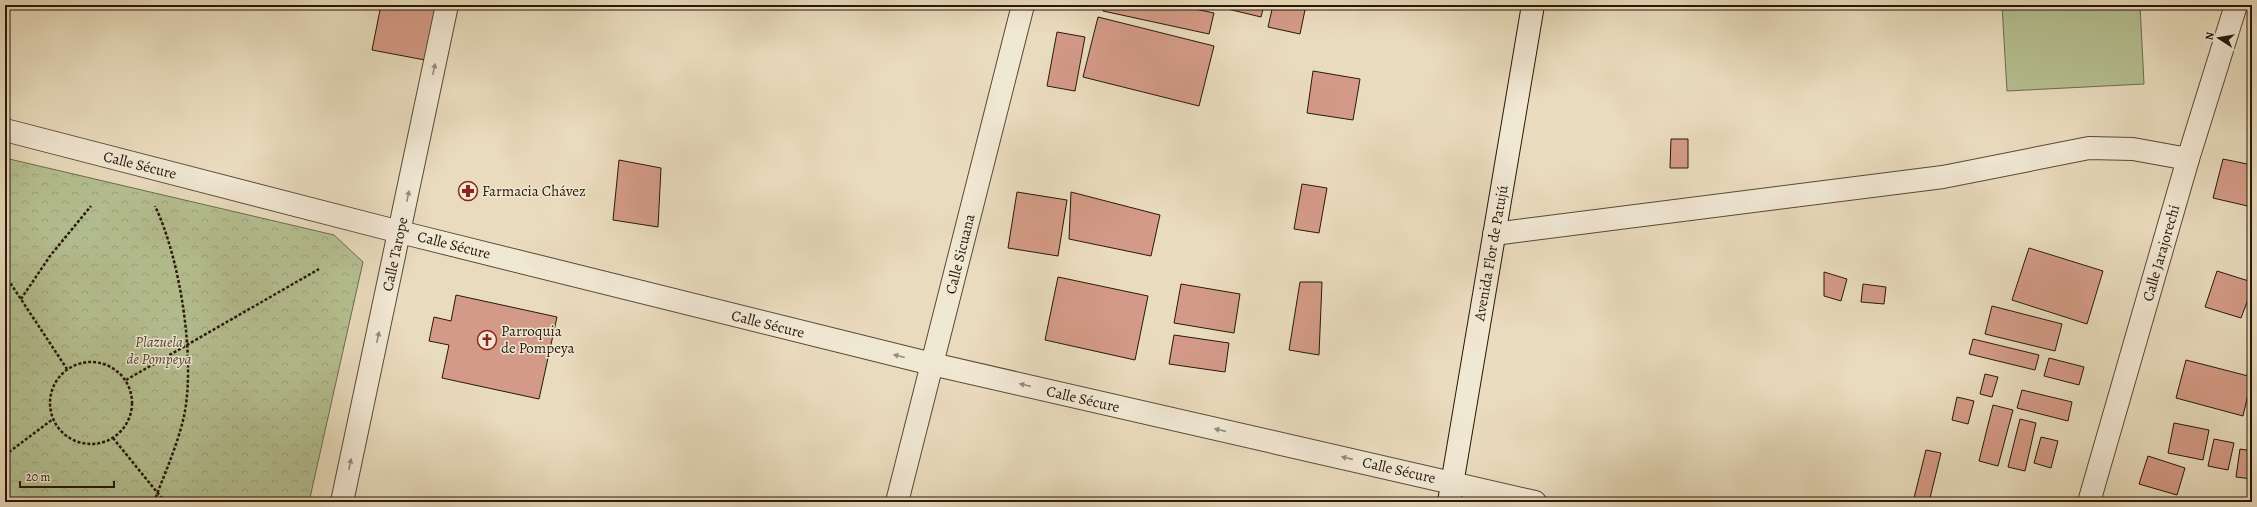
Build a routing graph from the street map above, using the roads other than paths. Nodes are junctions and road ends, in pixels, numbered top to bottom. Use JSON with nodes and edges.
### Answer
{"nodes":[{"id":1,"x":447,"y":5,"type":"edge"},
{"id":2,"x":1023,"y":5,"type":"edge"},
{"id":3,"x":1533,"y":5,"type":"edge"},
{"id":4,"x":2236,"y":5,"type":"edge"},
{"id":5,"x":5,"y":130,"type":"edge"},
{"id":6,"x":2188,"y":159,"type":"junction"},
{"id":7,"x":400,"y":232,"type":"junction"},
{"id":8,"x":1494,"y":234,"type":"junction"},
{"id":9,"x":932,"y":364,"type":"junction"},
{"id":10,"x":1450,"y":492,"type":"edge"},
{"id":11,"x":342,"y":502,"type":"edge"},
{"id":12,"x":897,"y":502,"type":"edge"},
{"id":13,"x":1535,"y":502,"type":"edge"},
{"id":14,"x":2089,"y":502,"type":"edge"}],
"edges":[{"from":7,"to":1,"type":"street","name":"Calle Tarope","one_way":true},
{"from":2,"to":9,"type":"street","name":"Calle Sicuana"},
{"from":3,"to":8,"type":"street","name":"Avenida Flor de Patujú"},
{"from":4,"to":6,"type":"street","name":"Calle Jarajorechi"},
{"from":5,"to":7,"type":"street","name":"Calle Sécure"},
{"from":6,"to":8,"type":"street"},
{"from":6,"to":14,"type":"street","name":"Calle Jarajorechi"},
{"from":9,"to":7,"type":"street","name":"Calle Sécure","one_way":true},
{"from":11,"to":7,"type":"street","name":"Calle Tarope","one_way":true},
{"from":8,"to":10,"type":"street","name":"Avenida Flor de Patujú"},
{"from":10,"to":9,"type":"street","name":"Calle Sécure","one_way":true},
{"from":9,"to":12,"type":"street","name":"Calle Sicuana"},
{"from":10,"to":13,"type":"street","name":"Calle Sécure"}]}
